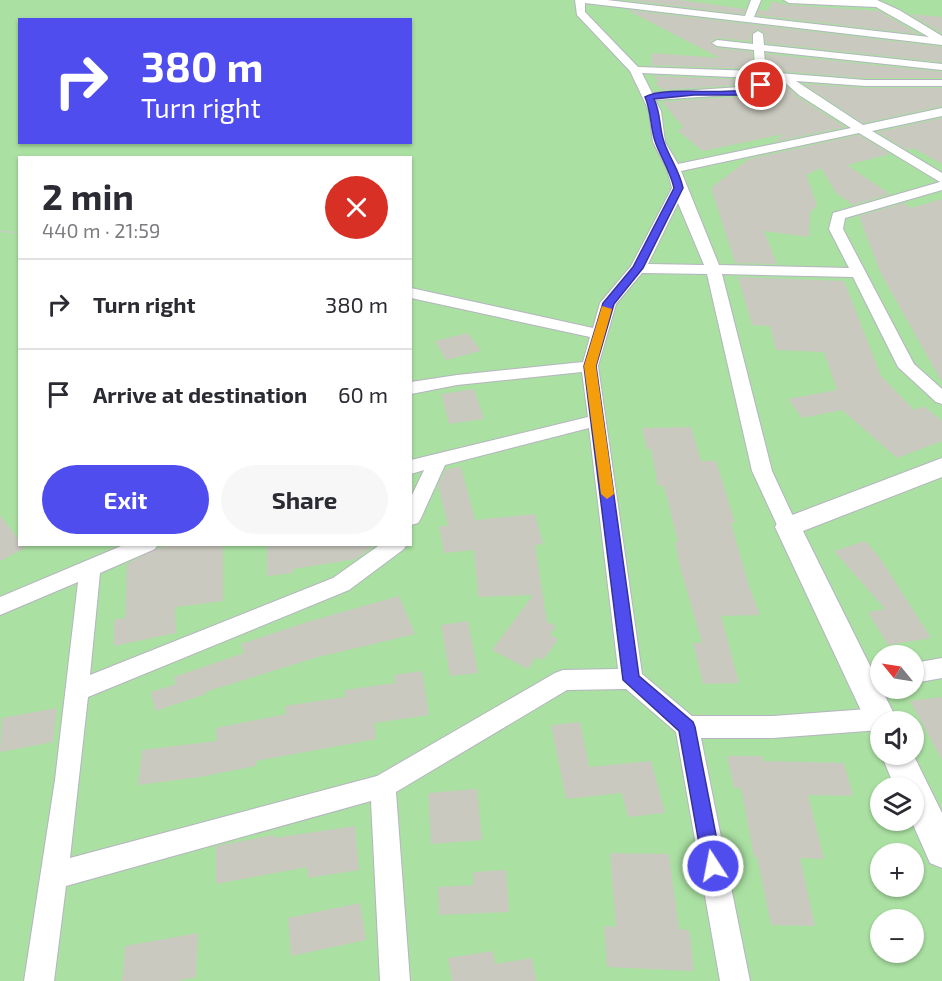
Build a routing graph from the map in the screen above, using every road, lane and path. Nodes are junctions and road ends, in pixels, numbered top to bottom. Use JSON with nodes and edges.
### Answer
{"nodes":[{"id":1,"x":581,"y":0,"type":"edge"},
{"id":2,"x":756,"y":0,"type":"edge"},
{"id":3,"x":789,"y":0,"type":"edge"},
{"id":4,"x":872,"y":2,"type":"edge"},
{"id":5,"x":753,"y":22,"type":"junction"},
{"id":6,"x":942,"y":41,"type":"edge"},
{"id":7,"x":717,"y":43,"type":"dead end"},
{"id":8,"x":758,"y":47,"type":"junction"},
{"id":9,"x":942,"y":67,"type":"edge"},
{"id":10,"x":635,"y":70,"type":"junction"},
{"id":11,"x":759,"y":75,"type":"junction"},
{"id":12,"x":786,"y":78,"type":"junction"},
{"id":13,"x":942,"y":82,"type":"edge"},
{"id":14,"x":649,"y":97,"type":"junction"},
{"id":15,"x":942,"y":112,"type":"edge"},
{"id":16,"x":864,"y":131,"type":"junction"},
{"id":17,"x":676,"y":178,"type":"junction"},
{"id":18,"x":942,"y":179,"type":"edge"},
{"id":19,"x":942,"y":186,"type":"edge"},
{"id":20,"x":0,"y":231,"type":"edge"},
{"id":21,"x":18,"y":233,"type":"edge"},
{"id":22,"x":638,"y":268,"type":"junction"},
{"id":23,"x":714,"y":271,"type":"junction"},
{"id":24,"x":861,"y":273,"type":"junction"},
{"id":25,"x":412,"y":293,"type":"edge"},
{"id":26,"x":597,"y":334,"type":"junction"},
{"id":27,"x":590,"y":366,"type":"junction"},
{"id":28,"x":412,"y":388,"type":"edge"},
{"id":29,"x":942,"y":398,"type":"edge"},
{"id":30,"x":598,"y":420,"type":"junction"},
{"id":31,"x":437,"y":462,"type":"junction"},
{"id":32,"x":942,"y":466,"type":"edge"},
{"id":33,"x":412,"y":467,"type":"edge"},
{"id":34,"x":412,"y":516,"type":"edge"},
{"id":35,"x":788,"y":527,"type":"junction"},
{"id":36,"x":143,"y":546,"type":"edge"},
{"id":37,"x":394,"y":546,"type":"edge"},
{"id":38,"x":90,"y":568,"type":"junction"},
{"id":39,"x":0,"y":606,"type":"edge"},
{"id":40,"x":942,"y":668,"type":"edge"},
{"id":41,"x":924,"y":671,"type":"edge"},
{"id":42,"x":870,"y":675,"type":"edge"},
{"id":43,"x":631,"y":680,"type":"junction"},
{"id":44,"x":78,"y":690,"type":"junction"},
{"id":45,"x":870,"y":721,"type":"edge"},
{"id":46,"x":687,"y":727,"type":"junction"},
{"id":47,"x":383,"y":786,"type":"junction"},
{"id":48,"x":924,"y":813,"type":"edge"},
{"id":49,"x":942,"y":851,"type":"edge"},
{"id":50,"x":54,"y":876,"type":"junction"},
{"id":51,"x":39,"y":981,"type":"edge"},
{"id":52,"x":395,"y":981,"type":"edge"},
{"id":53,"x":735,"y":981,"type":"edge"}],
"edges":[{"from":1,"to":5,"type":"street"},
{"from":1,"to":10,"type":"street"},
{"from":2,"to":5,"type":"street"},
{"from":3,"to":4,"type":"street"},
{"from":4,"to":6,"type":"street"},
{"from":5,"to":6,"type":"street"},
{"from":5,"to":8,"type":"street"},
{"from":7,"to":8,"type":"street"},
{"from":8,"to":9,"type":"street"},
{"from":8,"to":11,"type":"street"},
{"from":10,"to":11,"type":"street"},
{"from":10,"to":14,"type":"street"},
{"from":11,"to":12,"type":"street"},
{"from":11,"to":14,"type":"street"},
{"from":12,"to":13,"type":"street"},
{"from":12,"to":16,"type":"street"},
{"from":14,"to":17,"type":"street"},
{"from":15,"to":16,"type":"street"},
{"from":16,"to":17,"type":"street"},
{"from":16,"to":18,"type":"street"},
{"from":17,"to":22,"type":"street"},
{"from":17,"to":23,"type":"street"},
{"from":19,"to":24,"type":"street"},
{"from":20,"to":21,"type":"path"},
{"from":22,"to":23,"type":"street"},
{"from":22,"to":26,"type":"street"},
{"from":23,"to":24,"type":"street"},
{"from":23,"to":35,"type":"street"},
{"from":24,"to":29,"type":"street"},
{"from":25,"to":26,"type":"street"},
{"from":26,"to":27,"type":"street"},
{"from":27,"to":28,"type":"street"},
{"from":27,"to":30,"type":"street"},
{"from":30,"to":31,"type":"street"},
{"from":30,"to":43,"type":"street"},
{"from":31,"to":33,"type":"street"},
{"from":31,"to":34,"type":"street"},
{"from":32,"to":35,"type":"street"},
{"from":35,"to":42,"type":"street"},
{"from":36,"to":38,"type":"street"},
{"from":37,"to":44,"type":"street"},
{"from":38,"to":39,"type":"street"},
{"from":38,"to":44,"type":"street"},
{"from":40,"to":41,"type":"street"},
{"from":43,"to":46,"type":"street"},
{"from":43,"to":47,"type":"street"},
{"from":44,"to":50,"type":"street"},
{"from":45,"to":46,"type":"street"},
{"from":46,"to":53,"type":"street"},
{"from":47,"to":50,"type":"street"},
{"from":47,"to":52,"type":"street"},
{"from":48,"to":49,"type":"street"},
{"from":50,"to":51,"type":"street"}]}
